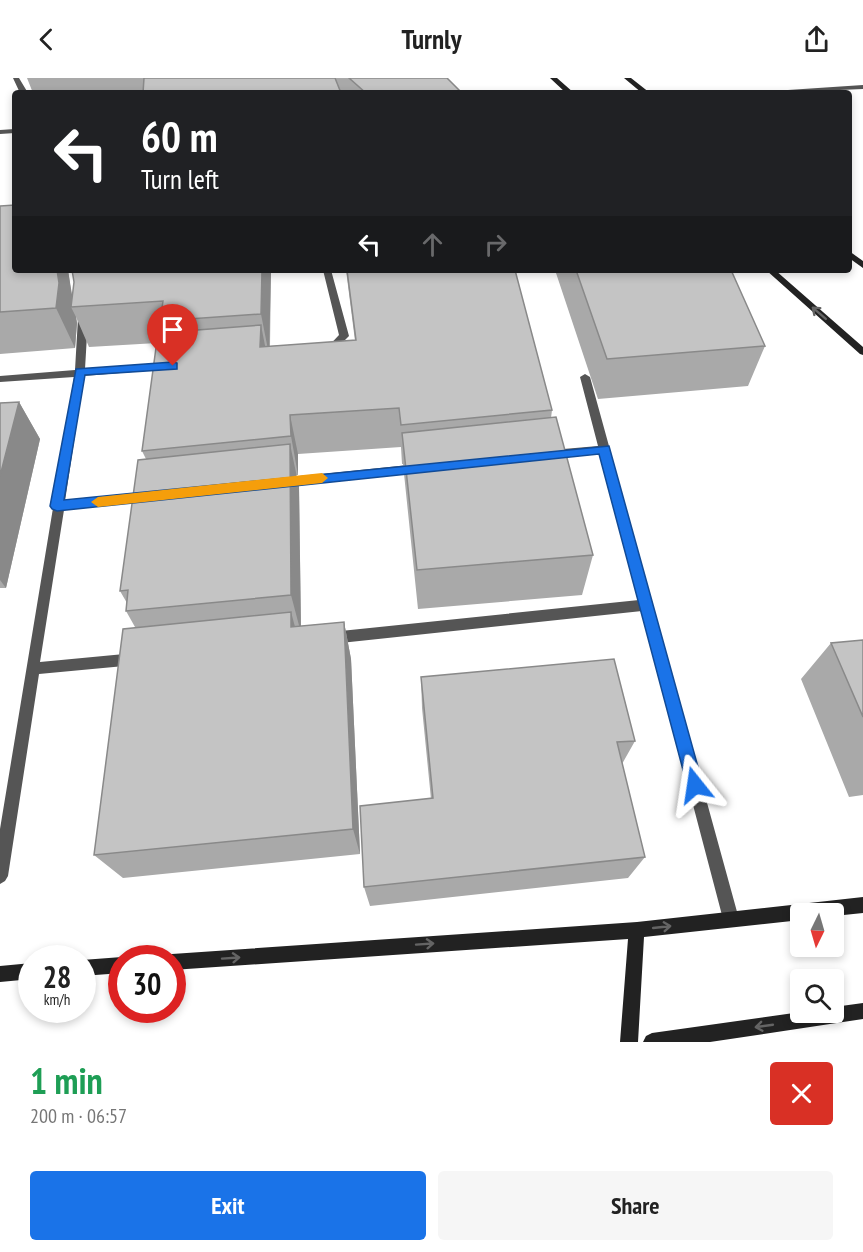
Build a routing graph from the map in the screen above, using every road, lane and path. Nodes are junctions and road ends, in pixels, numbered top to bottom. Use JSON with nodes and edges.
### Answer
{"nodes":[{"id":1,"x":553,"y":78,"type":"edge"},
{"id":2,"x":627,"y":78,"type":"edge"},
{"id":3,"x":863,"y":87,"type":"edge"},
{"id":4,"x":567,"y":90,"type":"edge"},
{"id":5,"x":642,"y":90,"type":"edge"},
{"id":6,"x":818,"y":90,"type":"edge"},
{"id":7,"x":328,"y":273,"type":"edge"},
{"id":8,"x":773,"y":273,"type":"edge"},
{"id":9,"x":80,"y":302,"type":"edge"},
{"id":10,"x":863,"y":352,"type":"edge"},
{"id":11,"x":323,"y":353,"type":"edge"},
{"id":12,"x":185,"y":365,"type":"edge"},
{"id":13,"x":80,"y":372,"type":"junction"},
{"id":14,"x":585,"y":377,"type":"dead end"},
{"id":15,"x":0,"y":379,"type":"edge"},
{"id":16,"x":604,"y":449,"type":"junction"},
{"id":17,"x":545,"y":455,"type":"edge"},
{"id":18,"x":426,"y":467,"type":"edge"},
{"id":19,"x":271,"y":484,"type":"edge"},
{"id":20,"x":164,"y":495,"type":"edge"},
{"id":21,"x":57,"y":506,"type":"junction"},
{"id":22,"x":646,"y":605,"type":"junction"},
{"id":23,"x":316,"y":640,"type":"edge"},
{"id":24,"x":150,"y":657,"type":"edge"},
{"id":25,"x":32,"y":669,"type":"junction"},
{"id":26,"x":0,"y":876,"type":"edge"},
{"id":27,"x":863,"y":905,"type":"edge"},
{"id":28,"x":731,"y":919,"type":"junction"},
{"id":29,"x":637,"y":930,"type":"junction"},
{"id":30,"x":186,"y":961,"type":"edge"},
{"id":31,"x":18,"y":973,"type":"edge"},
{"id":32,"x":0,"y":974,"type":"edge"},
{"id":33,"x":863,"y":1011,"type":"edge"},
{"id":34,"x":629,"y":1042,"type":"edge"},
{"id":35,"x":652,"y":1042,"type":"edge"}],
"edges":[{"from":1,"to":4,"type":"street"},
{"from":2,"to":5,"type":"street"},
{"from":3,"to":6,"type":"street"},
{"from":7,"to":11,"type":"street"},
{"from":10,"to":8,"type":"street","one_way":true},
{"from":9,"to":13,"type":"street"},
{"from":12,"to":13,"type":"street"},
{"from":13,"to":15,"type":"street"},
{"from":13,"to":21,"type":"street"},
{"from":14,"to":16,"type":"street"},
{"from":16,"to":17,"type":"street"},
{"from":16,"to":22,"type":"street"},
{"from":18,"to":19,"type":"street"},
{"from":20,"to":21,"type":"street"},
{"from":21,"to":25,"type":"street"},
{"from":22,"to":23,"type":"street"},
{"from":22,"to":28,"type":"street"},
{"from":24,"to":25,"type":"street"},
{"from":25,"to":26,"type":"street"},
{"from":27,"to":28,"type":"street"},
{"from":29,"to":28,"type":"street","one_way":true},
{"from":30,"to":29,"type":"street","one_way":true},
{"from":29,"to":34,"type":"street"},
{"from":31,"to":32,"type":"street"},
{"from":33,"to":35,"type":"street","one_way":true}]}
